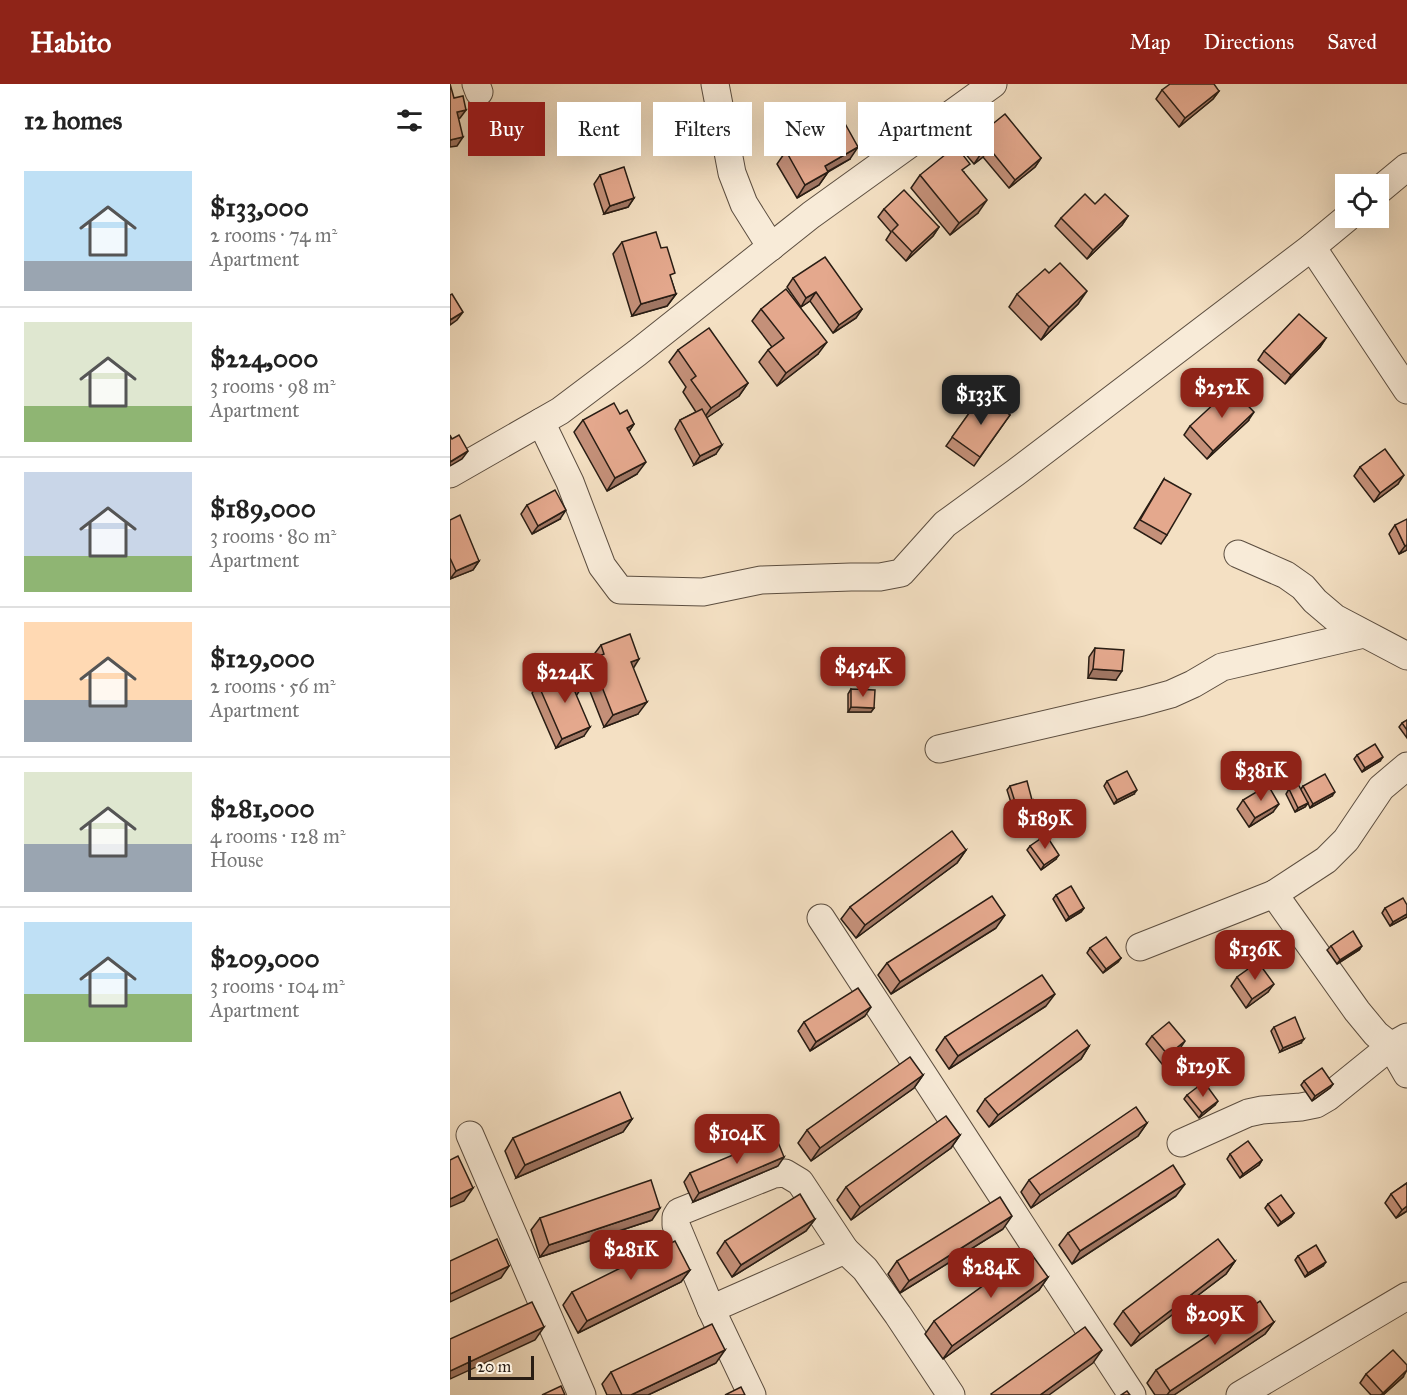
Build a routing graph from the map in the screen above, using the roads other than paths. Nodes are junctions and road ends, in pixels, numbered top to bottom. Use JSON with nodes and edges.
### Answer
{"nodes":[{"id":1,"x":715,"y":84,"type":"edge"},
{"id":2,"x":993,"y":84,"type":"edge"},
{"id":3,"x":1407,"y":167,"type":"edge"},
{"id":4,"x":1389,"y":182,"type":"edge"},
{"id":5,"x":1335,"y":228,"type":"edge"},
{"id":6,"x":771,"y":247,"type":"junction"},
{"id":7,"x":1312,"y":247,"type":"junction"},
{"id":8,"x":1407,"y":390,"type":"edge"},
{"id":9,"x":542,"y":422,"type":"junction"},
{"id":10,"x":450,"y":474,"type":"edge"},
{"id":11,"x":1238,"y":554,"type":"dead end"},
{"id":12,"x":1365,"y":634,"type":"junction"},
{"id":13,"x":1407,"y":657,"type":"edge"},
{"id":14,"x":939,"y":749,"type":"dead end"},
{"id":15,"x":1407,"y":765,"type":"edge"},
{"id":16,"x":1274,"y":894,"type":"junction"},
{"id":17,"x":821,"y":918,"type":"dead end"},
{"id":18,"x":1140,"y":947,"type":"dead end"},
{"id":19,"x":1399,"y":1042,"type":"edge"},
{"id":20,"x":1407,"y":1074,"type":"edge"},
{"id":21,"x":470,"y":1135,"type":"dead end"},
{"id":22,"x":1181,"y":1143,"type":"dead end"},
{"id":23,"x":845,"y":1250,"type":"junction"},
{"id":24,"x":1407,"y":1296,"type":"edge"},
{"id":25,"x":711,"y":1310,"type":"junction"},
{"id":26,"x":582,"y":1395,"type":"edge"},
{"id":27,"x":752,"y":1395,"type":"edge"},
{"id":28,"x":951,"y":1395,"type":"edge"},
{"id":29,"x":1132,"y":1395,"type":"edge"},
{"id":30,"x":1240,"y":1395,"type":"edge"}],
"edges":[{"from":1,"to":6,"type":"street"},
{"from":2,"to":6,"type":"street"},
{"from":3,"to":4,"type":"street"},
{"from":5,"to":7,"type":"street"},
{"from":6,"to":9,"type":"street"},
{"from":7,"to":8,"type":"street"},
{"from":7,"to":9,"type":"street"},
{"from":9,"to":10,"type":"street"},
{"from":11,"to":12,"type":"street"},
{"from":12,"to":13,"type":"street"},
{"from":12,"to":14,"type":"street"},
{"from":15,"to":16,"type":"street"},
{"from":16,"to":18,"type":"street"},
{"from":16,"to":19,"type":"street"},
{"from":17,"to":29,"type":"street"},
{"from":19,"to":20,"type":"street"},
{"from":19,"to":22,"type":"street"},
{"from":21,"to":26,"type":"street"},
{"from":23,"to":25,"type":"street"},
{"from":23,"to":25,"type":"street"},
{"from":23,"to":28,"type":"street"},
{"from":24,"to":30,"type":"street"},
{"from":25,"to":27,"type":"street"}]}
